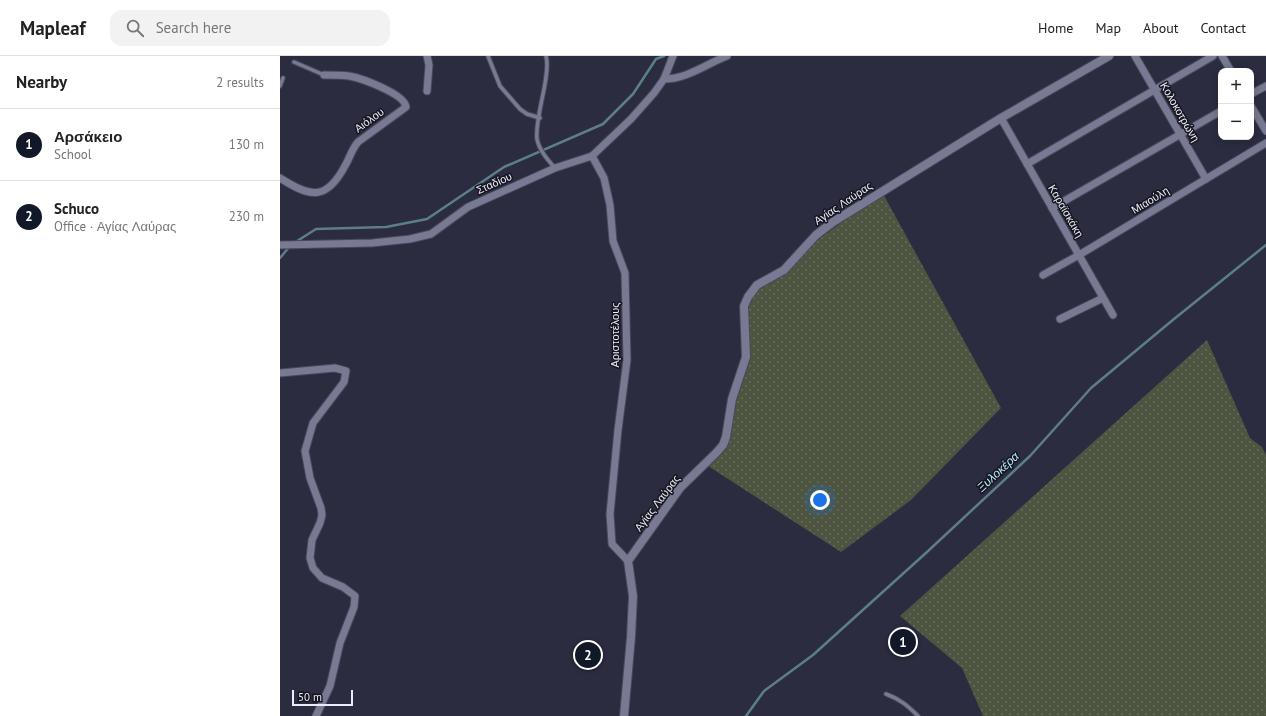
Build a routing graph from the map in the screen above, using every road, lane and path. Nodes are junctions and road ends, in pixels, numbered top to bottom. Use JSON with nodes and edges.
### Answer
{"nodes":[{"id":1,"x":427,"y":56,"type":"edge"},
{"id":2,"x":488,"y":56,"type":"edge"},
{"id":3,"x":546,"y":56,"type":"edge"},
{"id":4,"x":672,"y":56,"type":"edge"},
{"id":5,"x":727,"y":56,"type":"edge"},
{"id":6,"x":1109,"y":56,"type":"edge"},
{"id":7,"x":1135,"y":56,"type":"edge"},
{"id":8,"x":1213,"y":56,"type":"edge"},
{"id":9,"x":1222,"y":56,"type":"edge"},
{"id":10,"x":294,"y":62,"type":"dead end"},
{"id":11,"x":1228,"y":68,"type":"edge"},
{"id":12,"x":324,"y":75,"type":"joint"},
{"id":13,"x":283,"y":78,"type":"dead end"},
{"id":14,"x":664,"y":79,"type":"junction"},
{"id":15,"x":280,"y":86,"type":"edge"},
{"id":16,"x":1266,"y":86,"type":"edge"},
{"id":17,"x":1154,"y":90,"type":"junction"},
{"id":18,"x":427,"y":91,"type":"dead end"},
{"id":19,"x":1254,"y":92,"type":"edge"},
{"id":20,"x":1254,"y":111,"type":"edge"},
{"id":21,"x":1218,"y":113,"type":"edge"},
{"id":22,"x":540,"y":118,"type":"junction"},
{"id":23,"x":1000,"y":118,"type":"junction"},
{"id":24,"x":1266,"y":131,"type":"edge"},
{"id":25,"x":1180,"y":135,"type":"junction"},
{"id":26,"x":1266,"y":143,"type":"edge"},
{"id":27,"x":592,"y":156,"type":"junction"},
{"id":28,"x":1027,"y":164,"type":"junction"},
{"id":29,"x":555,"y":168,"type":"junction"},
{"id":30,"x":280,"y":178,"type":"edge"},
{"id":31,"x":1206,"y":179,"type":"junction"},
{"id":32,"x":1052,"y":208,"type":"junction"},
{"id":33,"x":282,"y":245,"type":"edge"},
{"id":34,"x":1079,"y":256,"type":"junction"},
{"id":35,"x":1043,"y":275,"type":"dead end"},
{"id":36,"x":1103,"y":298,"type":"junction"},
{"id":37,"x":1113,"y":315,"type":"dead end"},
{"id":38,"x":1060,"y":319,"type":"dead end"},
{"id":39,"x":280,"y":373,"type":"edge"},
{"id":40,"x":628,"y":561,"type":"junction"},
{"id":41,"x":886,"y":694,"type":"dead end"},
{"id":42,"x":316,"y":716,"type":"edge"},
{"id":43,"x":624,"y":716,"type":"edge"},
{"id":44,"x":918,"y":716,"type":"edge"}],
"edges":[{"from":1,"to":18,"type":"street"},
{"from":2,"to":22,"type":"lane"},
{"from":3,"to":22,"type":"lane"},
{"from":4,"to":14,"type":"street","name":"Σταδίου"},
{"from":5,"to":14,"type":"street"},
{"from":6,"to":23,"type":"street","name":"Αγίας Λαύρας"},
{"from":7,"to":17,"type":"street","name":"Κολοκοτρώνη"},
{"from":8,"to":17,"type":"street"},
{"from":9,"to":11,"type":"street"},
{"from":10,"to":12,"type":"lane"},
{"from":12,"to":30,"type":"street","name":"Αιόλου"},
{"from":13,"to":15,"type":"lane"},
{"from":14,"to":27,"type":"street","name":"Σταδίου"},
{"from":16,"to":19,"type":"street"},
{"from":17,"to":25,"type":"street","name":"Κολοκοτρώνη"},
{"from":17,"to":28,"type":"street"},
{"from":20,"to":24,"type":"street"},
{"from":21,"to":25,"type":"street"},
{"from":22,"to":29,"type":"lane"},
{"from":23,"to":28,"type":"street","name":"Καραϊσκάκη"},
{"from":23,"to":40,"type":"street","name":"Αγίας Λαύρας"},
{"from":25,"to":31,"type":"street","name":"Κολοκοτρώνη"},
{"from":25,"to":32,"type":"street"},
{"from":26,"to":31,"type":"street","name":"Μιαούλη"},
{"from":27,"to":29,"type":"street","name":"Σταδίου"},
{"from":27,"to":40,"type":"street","name":"Αριστοτέλους"},
{"from":28,"to":32,"type":"street","name":"Καραϊσκάκη"},
{"from":29,"to":33,"type":"street","name":"Σταδίου"},
{"from":31,"to":34,"type":"street","name":"Μιαούλη"},
{"from":32,"to":34,"type":"street","name":"Καραϊσκάκη"},
{"from":34,"to":35,"type":"street","name":"Μιαούλη"},
{"from":34,"to":36,"type":"street","name":"Καραϊσκάκη"},
{"from":36,"to":37,"type":"street","name":"Καραϊσκάκη"},
{"from":36,"to":38,"type":"street"},
{"from":39,"to":42,"type":"street"},
{"from":40,"to":43,"type":"street"},
{"from":41,"to":44,"type":"lane"}]}
